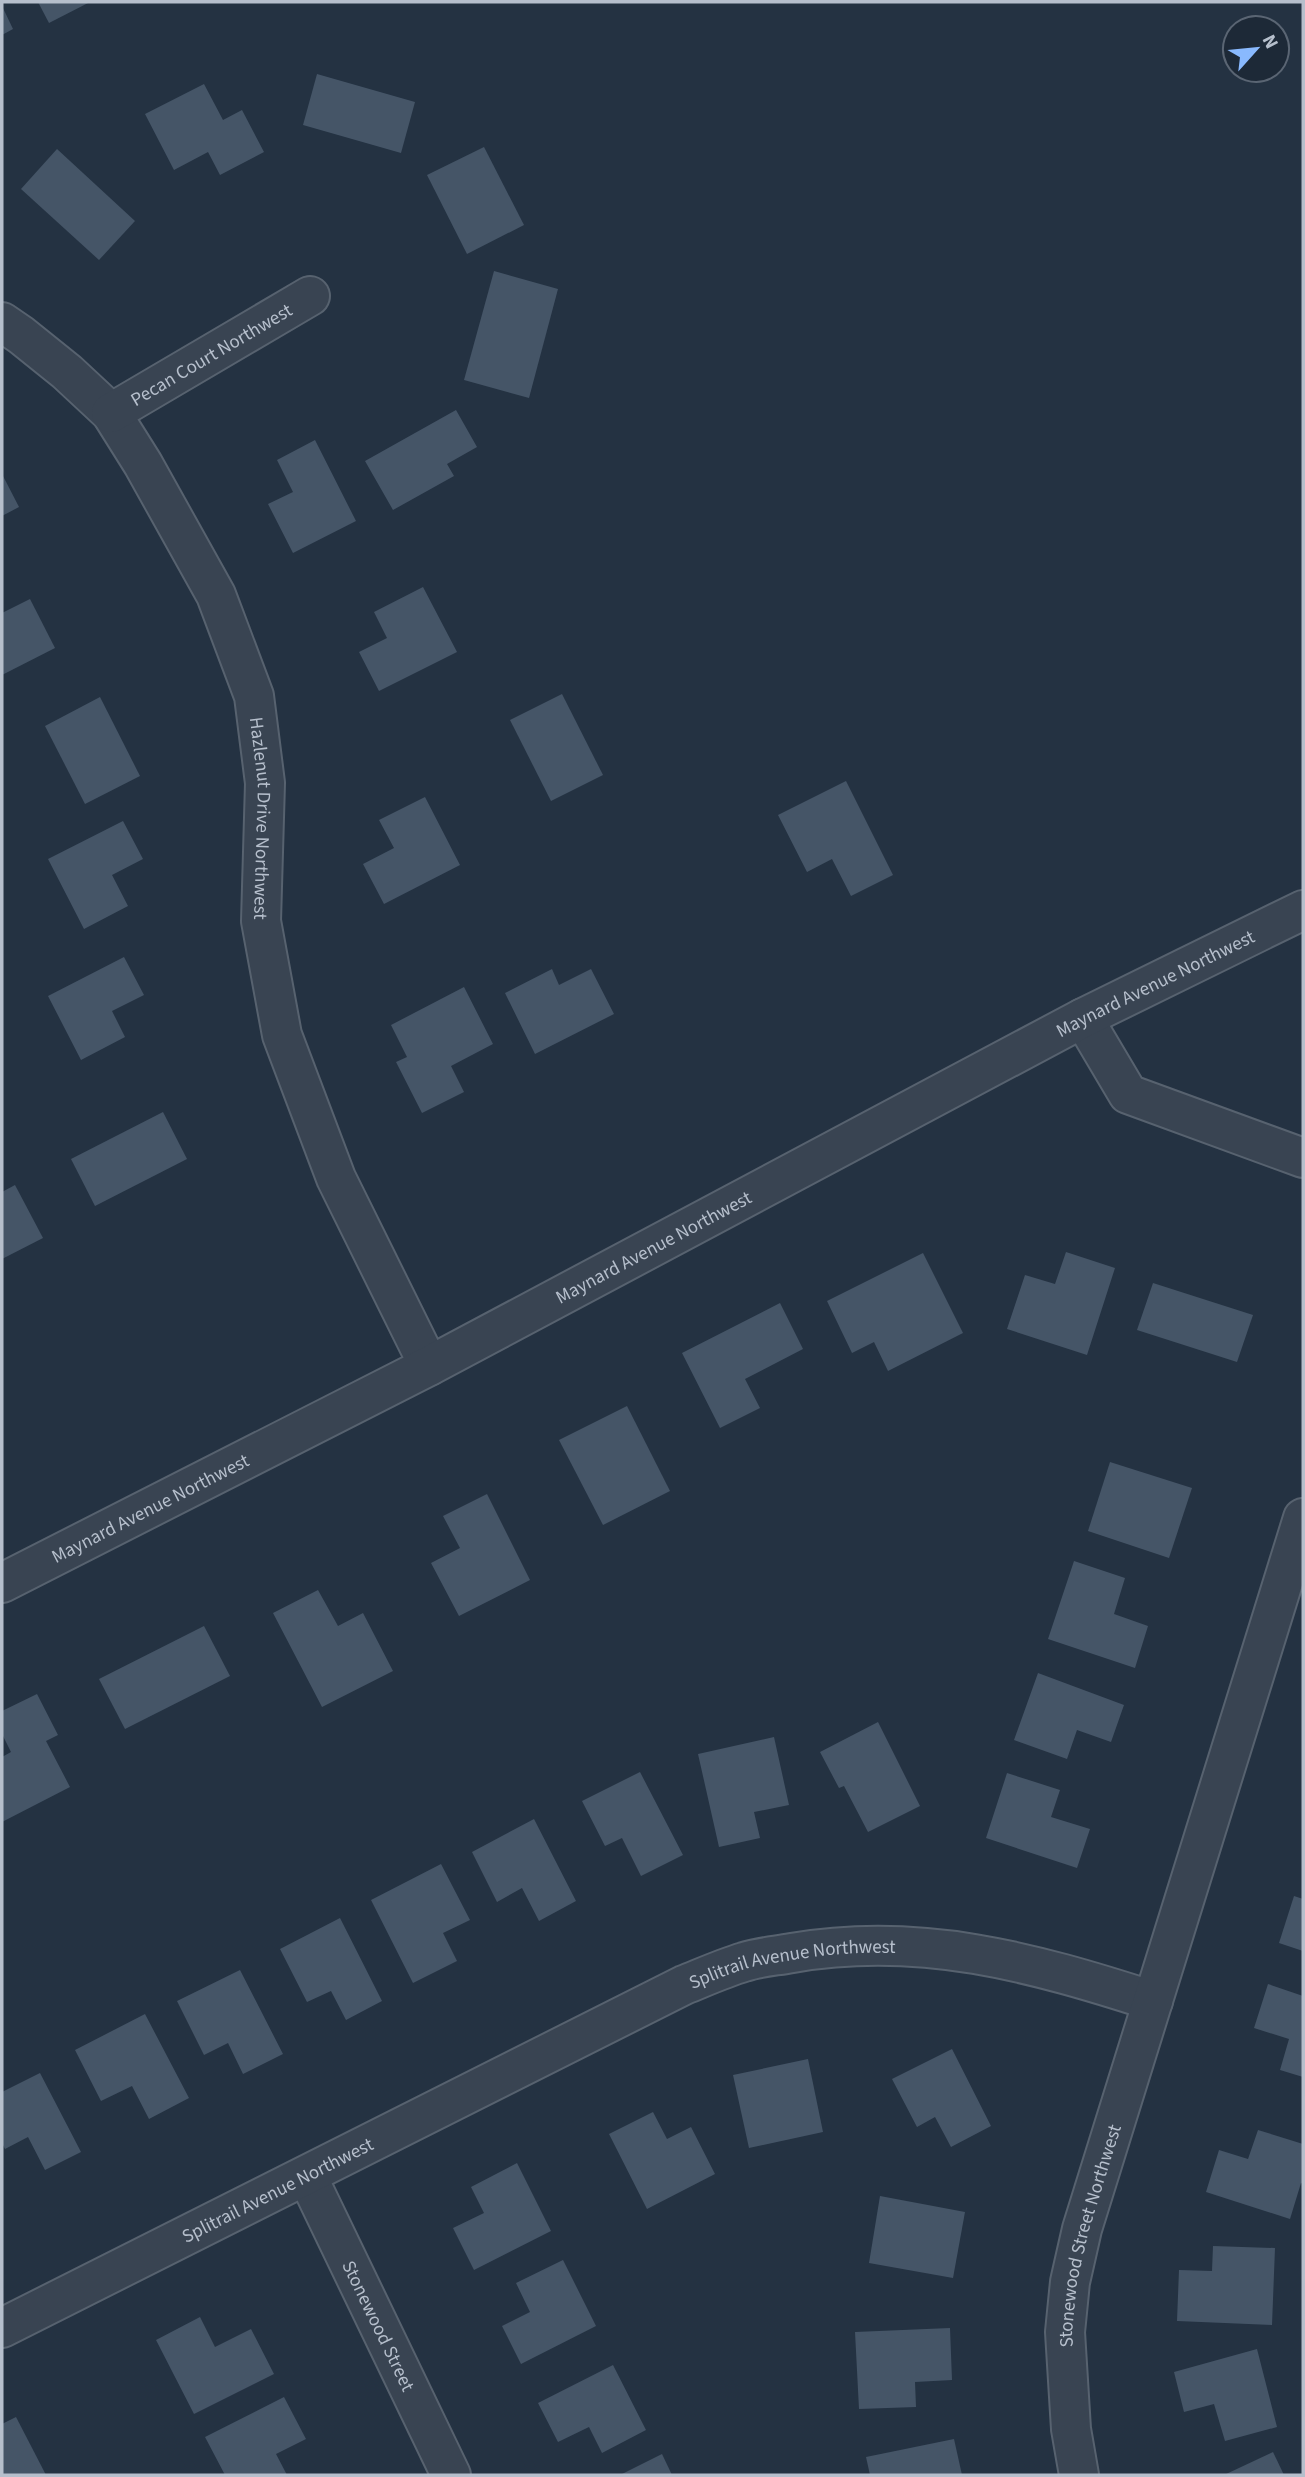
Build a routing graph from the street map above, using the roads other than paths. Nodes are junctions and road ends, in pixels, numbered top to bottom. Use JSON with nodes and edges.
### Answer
{"nodes":[{"id":1,"x":310,"y":296,"type":"dead end"},
{"id":2,"x":2,"y":323,"type":"edge"},
{"id":3,"x":111,"y":413,"type":"junction"},
{"id":4,"x":1303,"y":910,"type":"edge"},
{"id":5,"x":1083,"y":1018,"type":"junction"},
{"id":6,"x":1303,"y":1158,"type":"edge"},
{"id":7,"x":429,"y":1366,"type":"junction"},
{"id":8,"x":1303,"y":1518,"type":"edge"},
{"id":9,"x":2,"y":1583,"type":"edge"},
{"id":10,"x":1153,"y":2001,"type":"junction"},
{"id":11,"x":307,"y":2176,"type":"junction"},
{"id":12,"x":2,"y":2328,"type":"edge"},
{"id":13,"x":451,"y":2475,"type":"edge"},
{"id":14,"x":1079,"y":2475,"type":"edge"}],
"edges":[{"from":1,"to":3,"type":"street","name":"Pecan Court Northwest"},
{"from":2,"to":3,"type":"street","name":"Hazlenut Drive Northwest"},
{"from":3,"to":7,"type":"street","name":"Hazlenut Drive Northwest"},
{"from":4,"to":5,"type":"street","name":"Maynard Avenue Northwest"},
{"from":5,"to":6,"type":"street"},
{"from":5,"to":7,"type":"street","name":"Maynard Avenue Northwest"},
{"from":7,"to":9,"type":"street","name":"Maynard Avenue Northwest"},
{"from":8,"to":10,"type":"street"},
{"from":10,"to":11,"type":"street","name":"Splitrail Avenue Northwest"},
{"from":10,"to":14,"type":"street","name":"Stonewood Street Northwest"},
{"from":11,"to":12,"type":"street","name":"Splitrail Avenue Northwest"},
{"from":11,"to":13,"type":"street","name":"Stonewood Street"}]}
